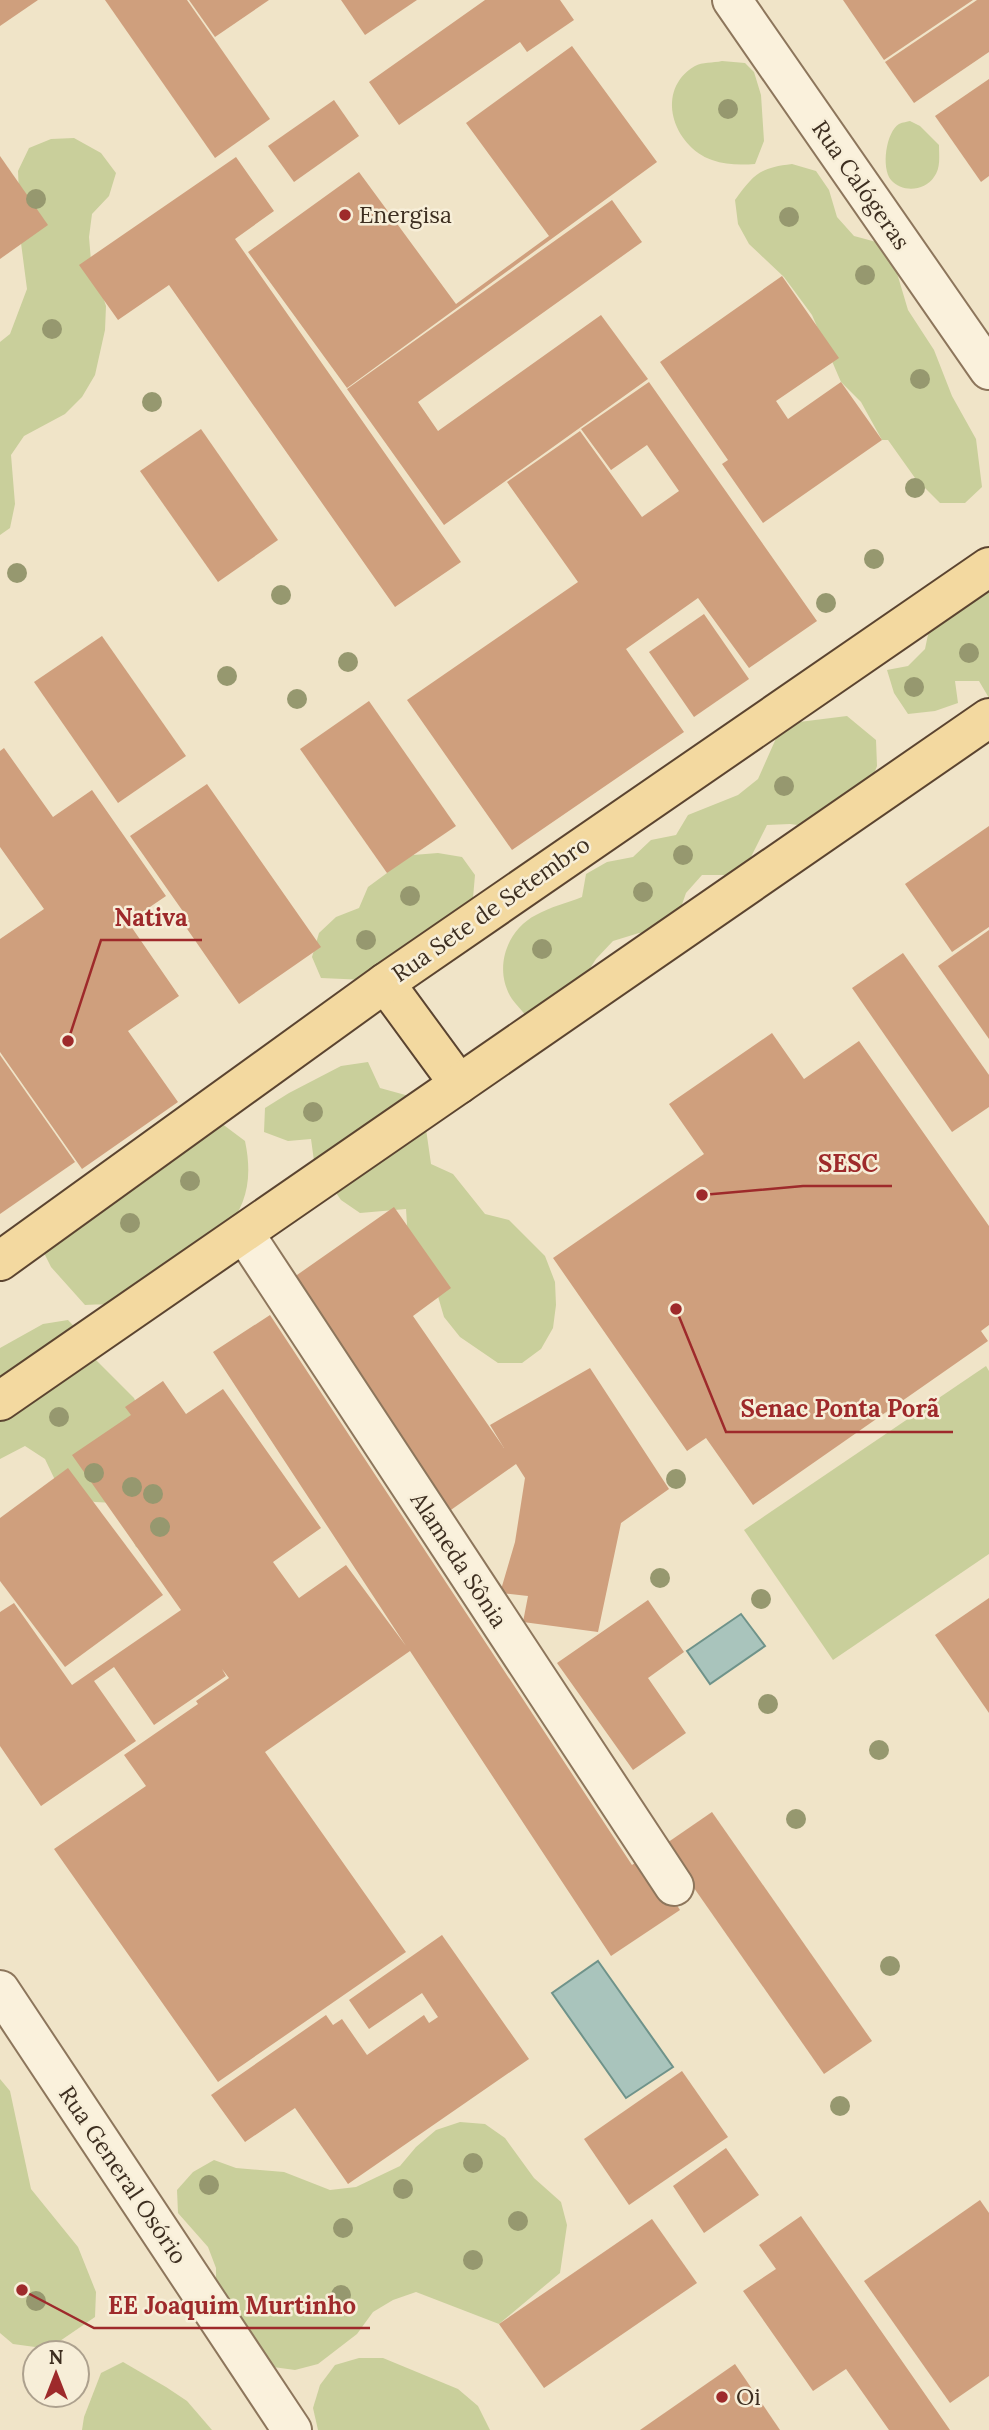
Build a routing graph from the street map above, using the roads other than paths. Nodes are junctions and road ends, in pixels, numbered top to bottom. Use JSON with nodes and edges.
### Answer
{"nodes":[{"id":1,"x":732,"y":0,"type":"edge"},
{"id":2,"x":989,"y":370,"type":"edge"},
{"id":3,"x":989,"y":567,"type":"edge"},
{"id":4,"x":989,"y":718,"type":"edge"},
{"id":5,"x":385,"y":983,"type":"junction"},
{"id":6,"x":459,"y":1084,"type":"junction"},
{"id":7,"x":244,"y":1233,"type":"junction"},
{"id":8,"x":0,"y":1261,"type":"edge"},
{"id":9,"x":0,"y":1401,"type":"edge"},
{"id":10,"x":674,"y":1886,"type":"dead end"},
{"id":11,"x":0,"y":1990,"type":"edge"},
{"id":12,"x":292,"y":2430,"type":"edge"}],
"edges":[{"from":1,"to":2,"type":"street","name":"Rua Calógeras"},
{"from":3,"to":5,"type":"main road","name":"Rua Sete de Setembro"},
{"from":4,"to":6,"type":"main road"},
{"from":5,"to":6,"type":"main road"},
{"from":5,"to":8,"type":"main road","name":"Rua Sete de Setembro"},
{"from":6,"to":7,"type":"main road"},
{"from":7,"to":9,"type":"main road"},
{"from":7,"to":10,"type":"street","name":"Alameda Sônia"},
{"from":11,"to":12,"type":"street","name":"Rua General Osório"}]}
